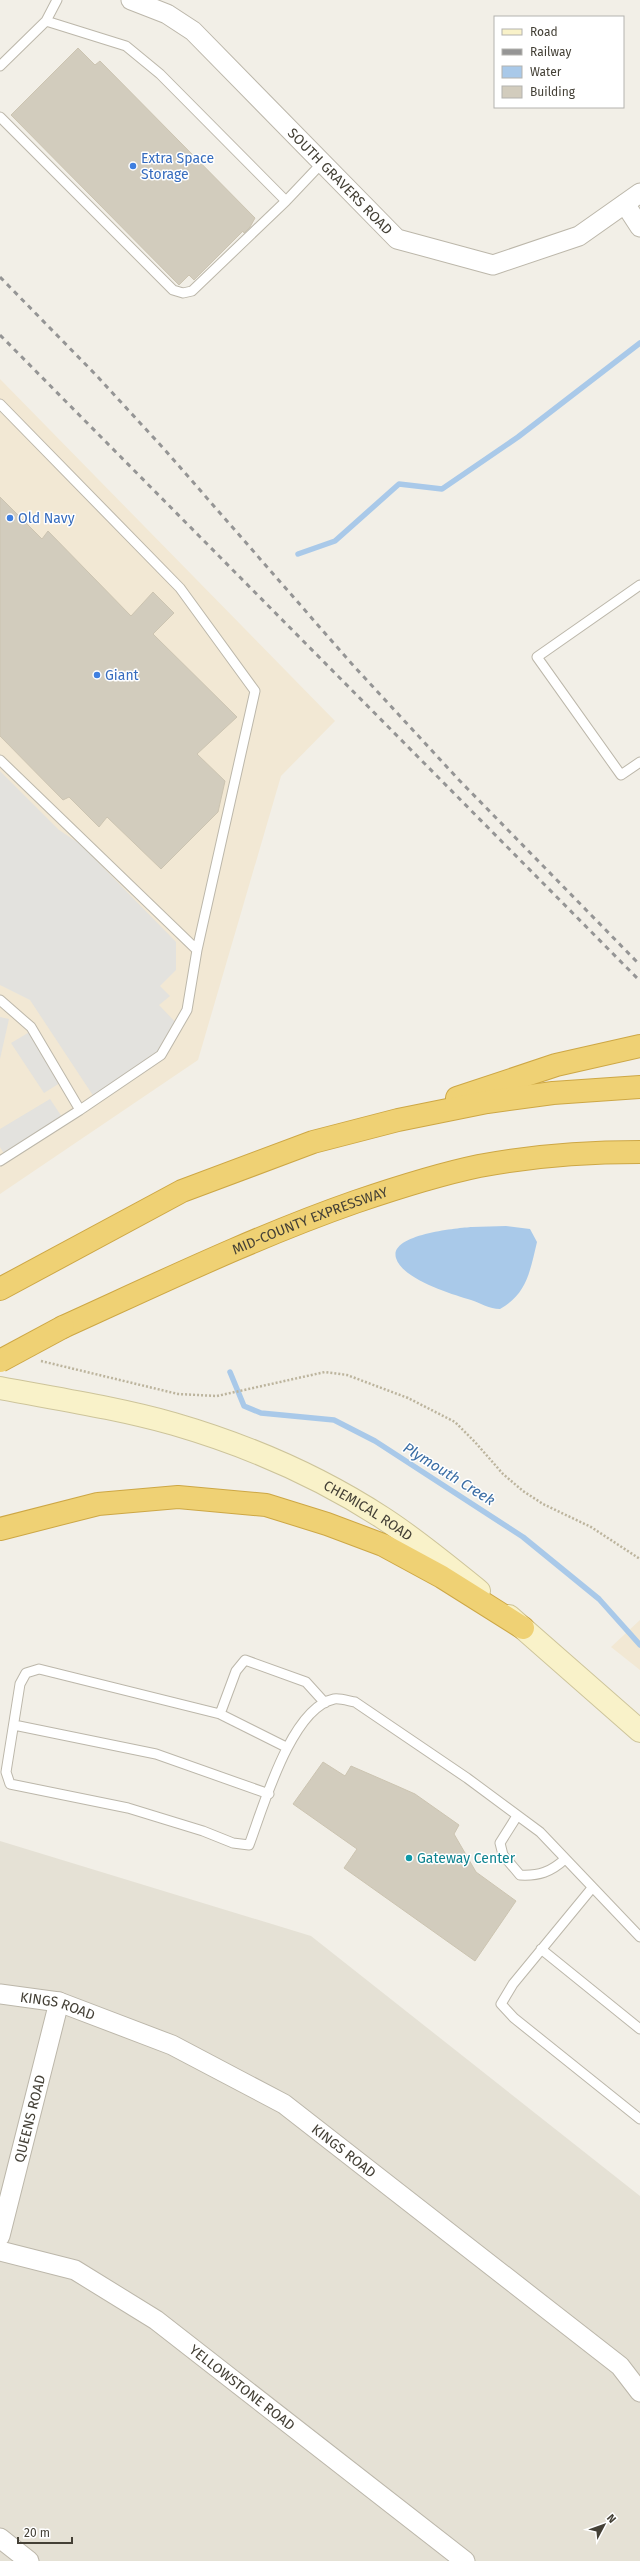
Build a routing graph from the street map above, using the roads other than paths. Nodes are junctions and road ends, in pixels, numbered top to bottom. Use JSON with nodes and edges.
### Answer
{"nodes":[{"id":1,"x":57,"y":0,"type":"edge"},
{"id":2,"x":131,"y":0,"type":"edge"},
{"id":3,"x":164,"y":6,"type":"edge"},
{"id":4,"x":46,"y":21,"type":"junction"},
{"id":5,"x":0,"y":66,"type":"edge"},
{"id":6,"x":0,"y":117,"type":"edge"},
{"id":7,"x":322,"y":163,"type":"junction"},
{"id":8,"x":632,"y":198,"type":"edge"},
{"id":9,"x":286,"y":201,"type":"junction"},
{"id":10,"x":640,"y":227,"type":"edge"},
{"id":11,"x":0,"y":404,"type":"edge"},
{"id":12,"x":640,"y":585,"type":"edge"},
{"id":13,"x":0,"y":760,"type":"edge"},
{"id":14,"x":640,"y":762,"type":"edge"},
{"id":15,"x":197,"y":950,"type":"junction"},
{"id":16,"x":0,"y":1000,"type":"edge"},
{"id":17,"x":640,"y":1046,"type":"edge"},
{"id":18,"x":640,"y":1087,"type":"edge"},
{"id":19,"x":80,"y":1110,"type":"junction"},
{"id":20,"x":398,"y":1120,"type":"junction"},
{"id":21,"x":640,"y":1152,"type":"edge"},
{"id":22,"x":0,"y":1161,"type":"edge"},
{"id":23,"x":0,"y":1289,"type":"edge"},
{"id":24,"x":0,"y":1361,"type":"edge"},
{"id":25,"x":0,"y":1388,"type":"edge"},
{"id":26,"x":0,"y":1392,"type":"edge"},
{"id":27,"x":40,"y":1395,"type":"junction"},
{"id":28,"x":0,"y":1529,"type":"edge"},
{"id":29,"x":523,"y":1628,"type":"junction"},
{"id":30,"x":325,"y":1703,"type":"junction"},
{"id":31,"x":220,"y":1714,"type":"junction"},
{"id":32,"x":14,"y":1725,"type":"junction"},
{"id":33,"x":640,"y":1731,"type":"edge"},
{"id":34,"x":286,"y":1747,"type":"junction"},
{"id":35,"x":269,"y":1794,"type":"junction"},
{"id":36,"x":517,"y":1816,"type":"junction"},
{"id":37,"x":565,"y":1860,"type":"junction"},
{"id":38,"x":592,"y":1888,"type":"junction"},
{"id":39,"x":640,"y":1937,"type":"edge"},
{"id":40,"x":541,"y":1949,"type":"junction"},
{"id":41,"x":0,"y":1994,"type":"edge"},
{"id":42,"x":59,"y":2002,"type":"junction"},
{"id":43,"x":640,"y":2029,"type":"edge"},
{"id":44,"x":640,"y":2119,"type":"edge"},
{"id":45,"x":0,"y":2236,"type":"edge"},
{"id":46,"x":0,"y":2251,"type":"edge"},
{"id":47,"x":640,"y":2392,"type":"edge"},
{"id":48,"x":0,"y":2538,"type":"edge"},
{"id":49,"x":26,"y":2560,"type":"edge"},
{"id":50,"x":465,"y":2561,"type":"edge"}],
"edges":[{"from":1,"to":4,"type":"lane"},
{"from":2,"to":3,"type":"street","name":"SOUTH GRAVERS ROAD"},
{"from":3,"to":7,"type":"street","name":"SOUTH GRAVERS ROAD"},
{"from":4,"to":5,"type":"lane"},
{"from":4,"to":9,"type":"lane"},
{"from":6,"to":9,"type":"lane"},
{"from":7,"to":8,"type":"street","name":"SOUTH GRAVERS ROAD"},
{"from":7,"to":9,"type":"lane"},
{"from":8,"to":10,"type":"street"},
{"from":11,"to":15,"type":"lane"},
{"from":12,"to":14,"type":"lane"},
{"from":13,"to":15,"type":"lane"},
{"from":15,"to":19,"type":"lane"},
{"from":16,"to":19,"type":"lane"},
{"from":17,"to":20,"type":"highway"},
{"from":18,"to":20,"type":"highway"},
{"from":19,"to":22,"type":"lane"},
{"from":20,"to":23,"type":"highway"},
{"from":21,"to":24,"type":"highway","name":"MID-COUNTY EXPRESSWAY","bridge":true},
{"from":25,"to":27,"type":"main road","name":"CHEMICAL ROAD"},
{"from":26,"to":27,"type":"main road","name":"CHEMICAL ROAD"},
{"from":27,"to":29,"type":"main road","name":"CHEMICAL ROAD"},
{"from":28,"to":29,"type":"highway"},
{"from":29,"to":33,"type":"main road","name":"CHEMICAL ROAD"},
{"from":30,"to":31,"type":"lane"},
{"from":30,"to":34,"type":"lane"},
{"from":30,"to":36,"type":"lane"},
{"from":31,"to":32,"type":"lane"},
{"from":31,"to":34,"type":"lane"},
{"from":32,"to":35,"type":"lane"},
{"from":32,"to":35,"type":"lane"},
{"from":34,"to":35,"type":"lane"},
{"from":36,"to":37,"type":"lane"},
{"from":36,"to":37,"type":"lane"},
{"from":37,"to":38,"type":"lane"},
{"from":38,"to":39,"type":"lane"},
{"from":38,"to":40,"type":"lane"},
{"from":40,"to":43,"type":"lane"},
{"from":40,"to":44,"type":"lane"},
{"from":41,"to":42,"type":"street","name":"KINGS ROAD"},
{"from":42,"to":45,"type":"street","name":"QUEENS ROAD"},
{"from":42,"to":47,"type":"street","name":"KINGS ROAD"},
{"from":46,"to":50,"type":"street","name":"YELLOWSTONE ROAD"},
{"from":48,"to":49,"type":"street"}]}
